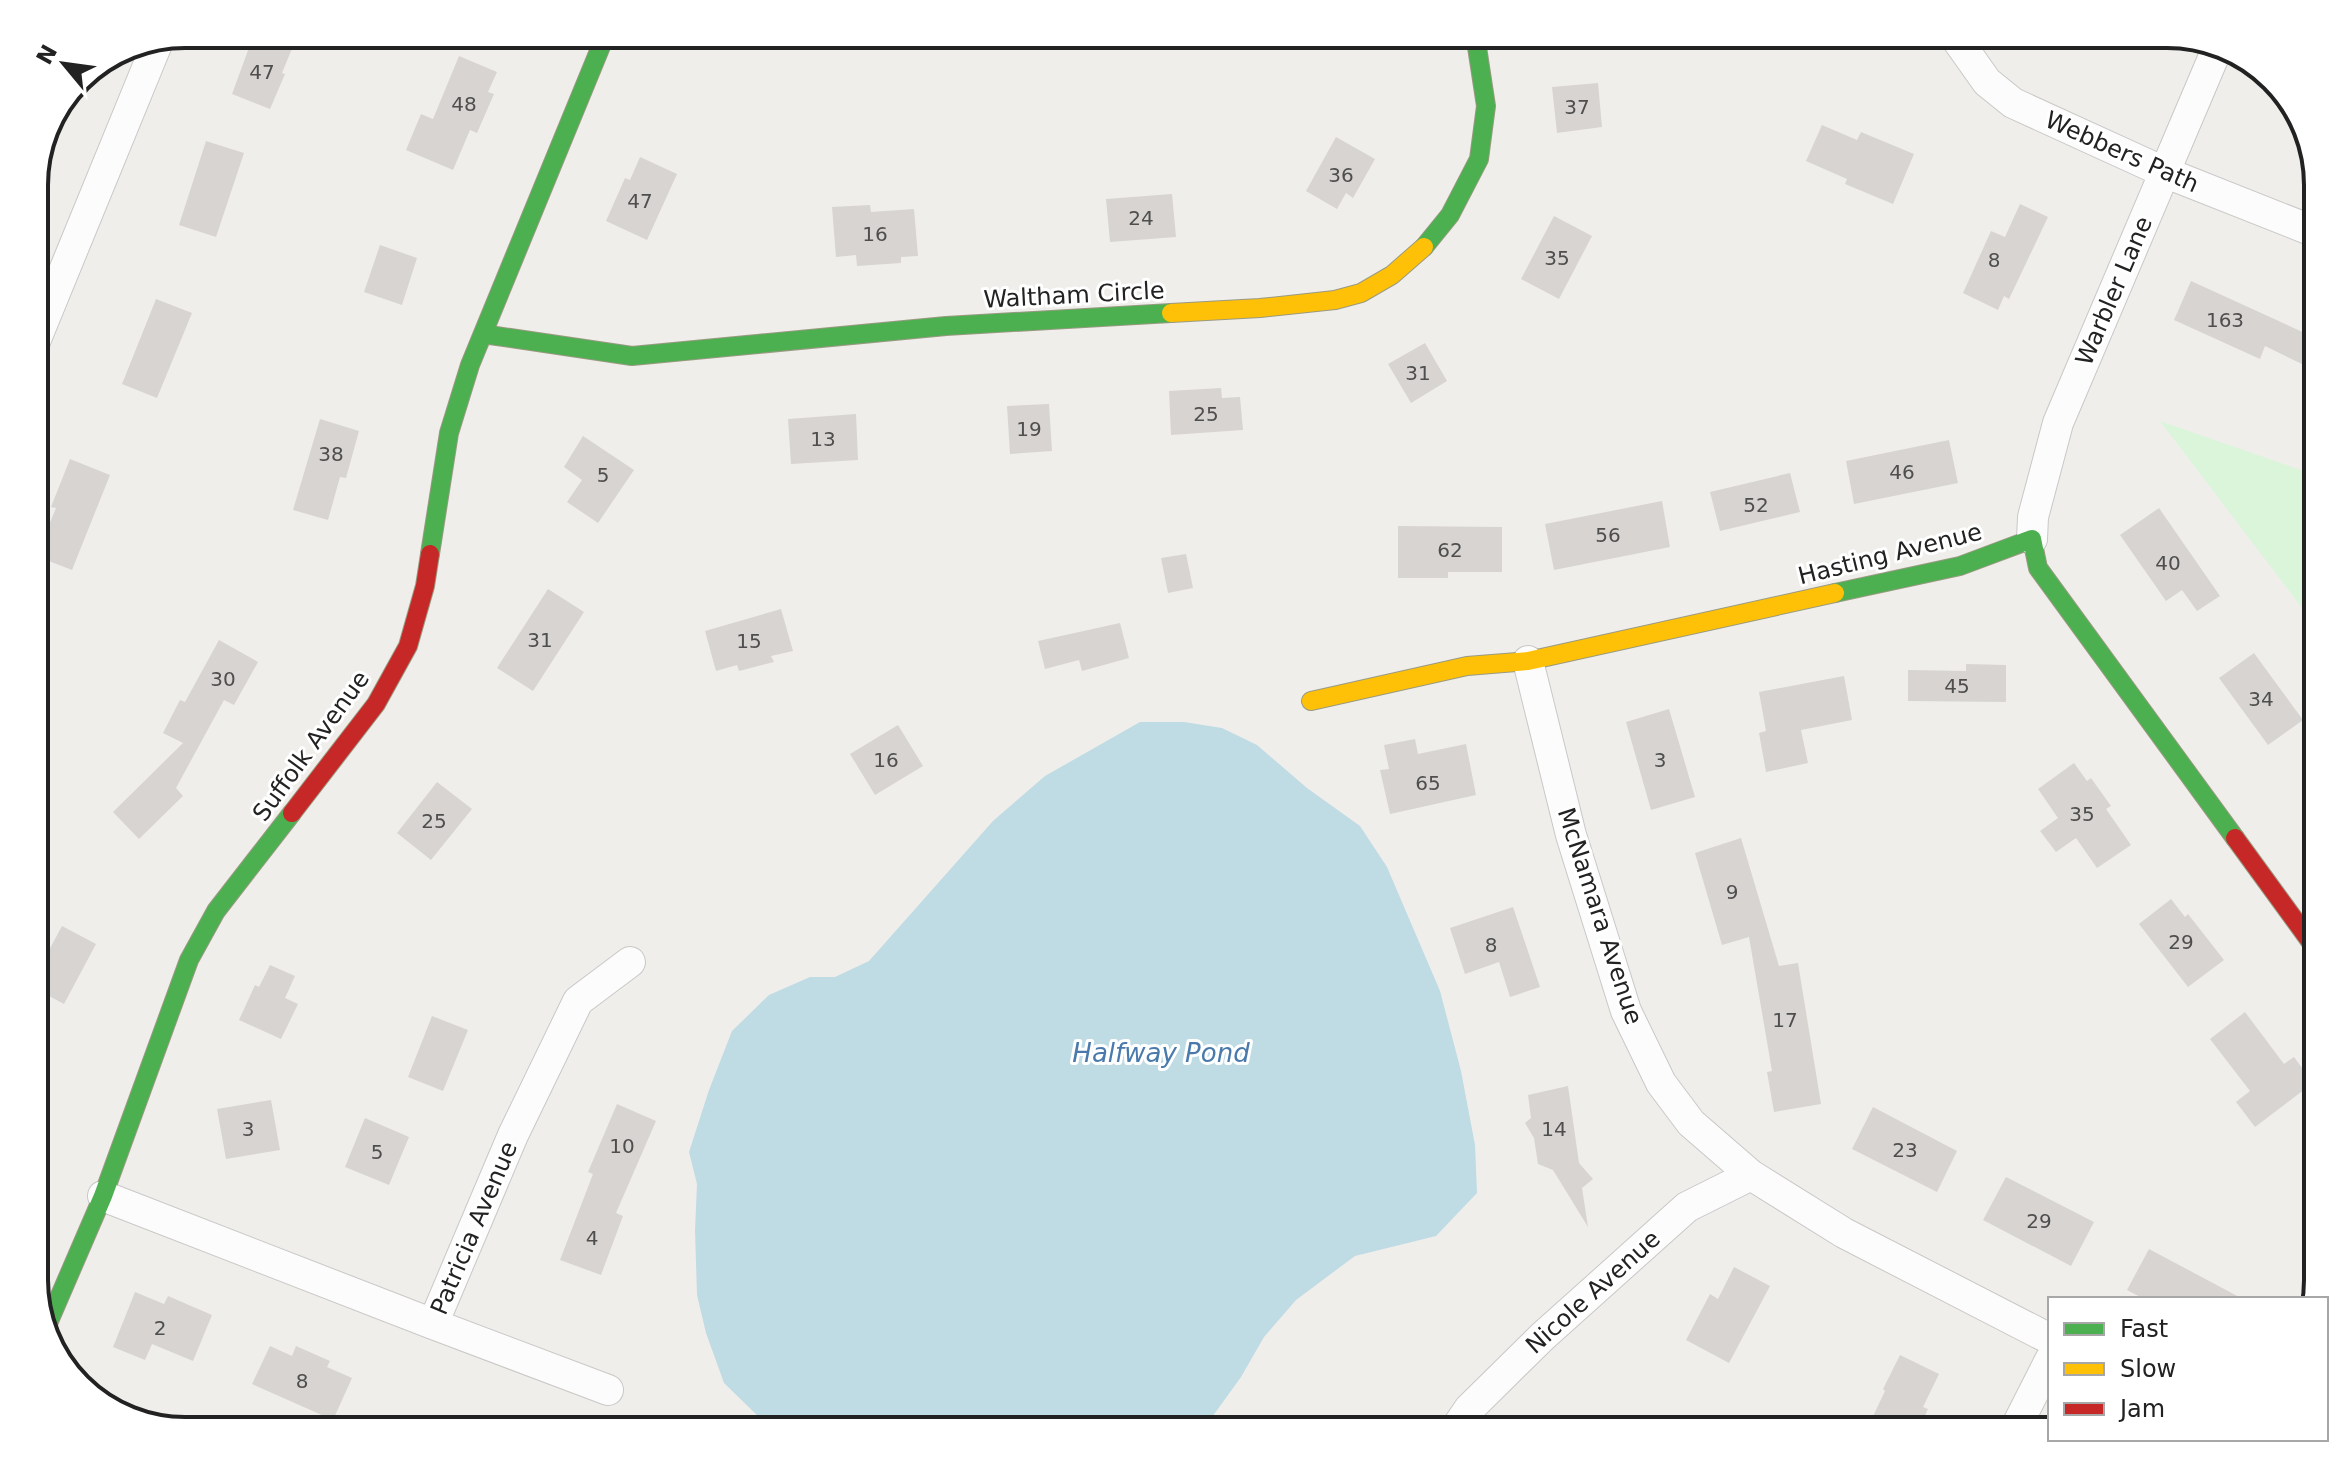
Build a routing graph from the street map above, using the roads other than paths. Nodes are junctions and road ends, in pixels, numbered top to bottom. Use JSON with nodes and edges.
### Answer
{"nodes":[{"id":1,"x":600,"y":48,"type":"edge"},
{"id":2,"x":1477,"y":48,"type":"edge"},
{"id":3,"x":1963,"y":48,"type":"edge"},
{"id":4,"x":154,"y":52,"type":"edge"},
{"id":5,"x":2214,"y":56,"type":"edge"},
{"id":6,"x":2164,"y":172,"type":"junction"},
{"id":7,"x":2304,"y":227,"type":"edge"},
{"id":8,"x":48,"y":310,"type":"edge"},
{"id":9,"x":483,"y":334,"type":"junction"},
{"id":10,"x":2032,"y":539,"type":"junction"},
{"id":11,"x":1528,"y":661,"type":"junction"},
{"id":12,"x":1311,"y":701,"type":"dead end"},
{"id":13,"x":2304,"y":933,"type":"edge"},
{"id":14,"x":630,"y":962,"type":"dead end"},
{"id":15,"x":1751,"y":1175,"type":"junction"},
{"id":16,"x":103,"y":1196,"type":"junction"},
{"id":17,"x":52,"y":1313,"type":"edge"},
{"id":18,"x":433,"y":1324,"type":"junction"},
{"id":19,"x":2048,"y":1338,"type":"edge"},
{"id":20,"x":2048,"y":1364,"type":"edge"},
{"id":21,"x":608,"y":1390,"type":"dead end"},
{"id":22,"x":1464,"y":1417,"type":"edge"},
{"id":23,"x":2021,"y":1417,"type":"edge"}],
"edges":[{"from":1,"to":9,"type":"street","name":"Suffolk Avenue"},
{"from":2,"to":9,"type":"street","name":"Waltham Circle"},
{"from":3,"to":6,"type":"street","name":"Webbers Path"},
{"from":4,"to":8,"type":"street"},
{"from":5,"to":6,"type":"street","name":"Warbler Lane"},
{"from":6,"to":7,"type":"street","name":"Webbers Path"},
{"from":6,"to":10,"type":"street","name":"Warbler Lane"},
{"from":9,"to":16,"type":"street","name":"Suffolk Avenue"},
{"from":10,"to":11,"type":"street","name":"Hasting Avenue"},
{"from":10,"to":13,"type":"street"},
{"from":11,"to":12,"type":"street","name":"Hasting Avenue"},
{"from":11,"to":15,"type":"street","name":"McNamara Avenue"},
{"from":14,"to":18,"type":"street","name":"Patricia Avenue"},
{"from":15,"to":19,"type":"street","name":"McNamara Avenue"},
{"from":15,"to":22,"type":"street","name":"Nicole Avenue"},
{"from":16,"to":17,"type":"street","name":"Suffolk Avenue"},
{"from":16,"to":18,"type":"street","name":"Patricia Avenue"},
{"from":18,"to":21,"type":"street"},
{"from":20,"to":23,"type":"street"}]}
